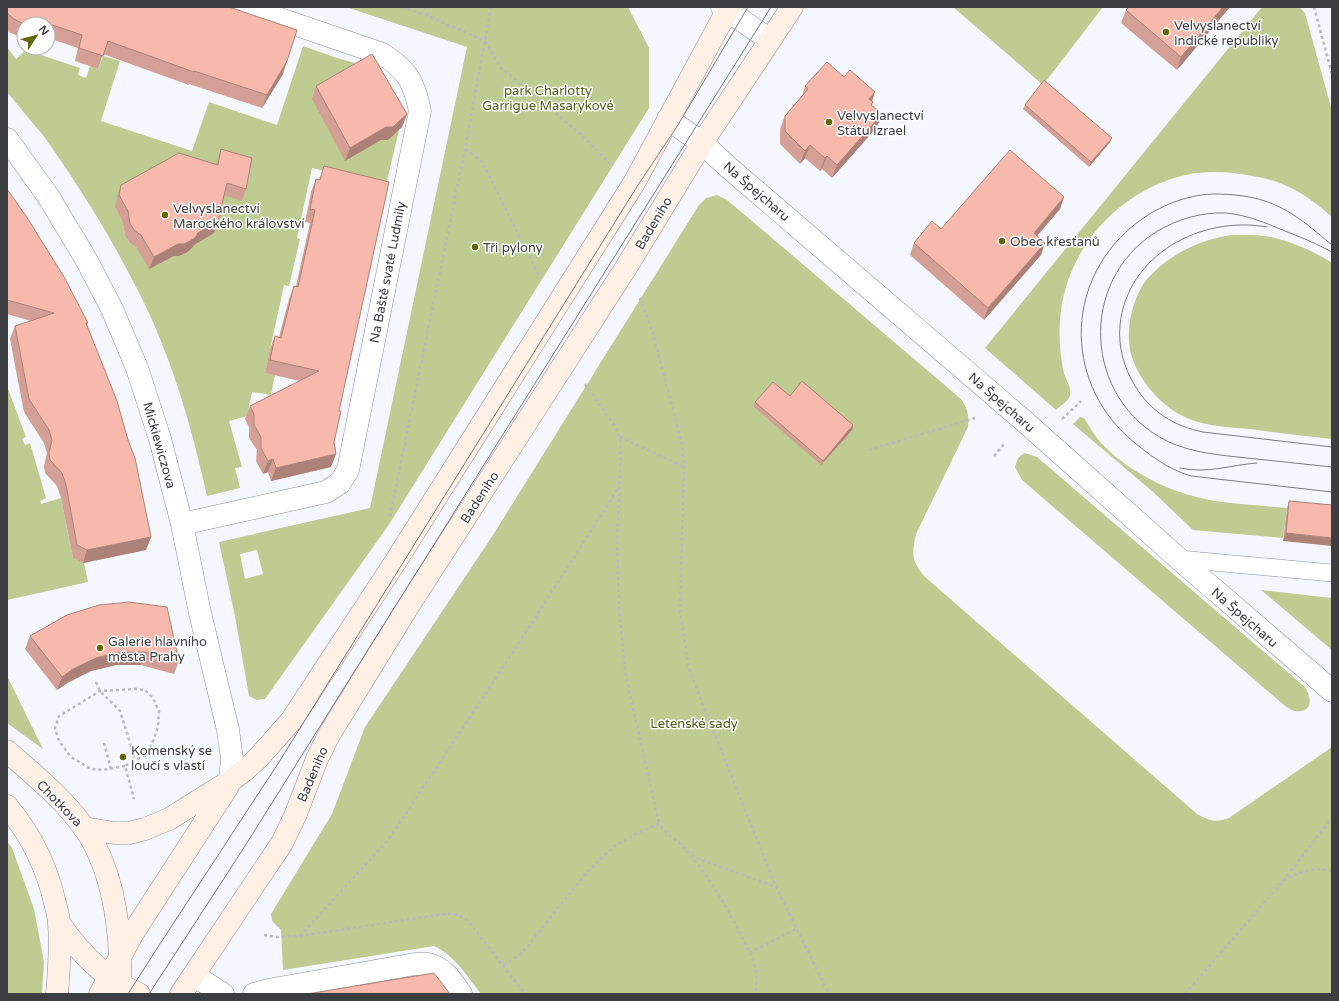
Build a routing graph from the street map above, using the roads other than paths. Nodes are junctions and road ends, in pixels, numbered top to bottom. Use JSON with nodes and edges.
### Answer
{"nodes":[{"id":1,"x":245,"y":7,"type":"edge"},
{"id":2,"x":792,"y":7,"type":"edge"},
{"id":3,"x":726,"y":8,"type":"edge"},
{"id":4,"x":770,"y":40,"type":"junction"},
{"id":5,"x":668,"y":119,"type":"junction"},
{"id":6,"x":7,"y":139,"type":"edge"},
{"id":7,"x":702,"y":143,"type":"junction"},
{"id":8,"x":182,"y":524,"type":"junction"},
{"id":9,"x":1179,"y":559,"type":"junction"},
{"id":10,"x":1332,"y":573,"type":"edge"},
{"id":11,"x":1332,"y":691,"type":"edge"},
{"id":12,"x":7,"y":751,"type":"edge"},
{"id":13,"x":230,"y":781,"type":"junction"},
{"id":14,"x":7,"y":806,"type":"edge"},
{"id":15,"x":84,"y":828,"type":"junction"},
{"id":16,"x":60,"y":923,"type":"junction"},
{"id":17,"x":120,"y":956,"type":"junction"},
{"id":18,"x":195,"y":976,"type":"junction"},
{"id":19,"x":118,"y":989,"type":"edge"},
{"id":20,"x":57,"y":994,"type":"edge"},
{"id":21,"x":181,"y":994,"type":"edge"},
{"id":22,"x":223,"y":994,"type":"edge"},
{"id":23,"x":254,"y":994,"type":"edge"},
{"id":24,"x":462,"y":994,"type":"edge"}],
"edges":[{"from":1,"to":8,"type":"street","name":"Na Baště svaté Ludmily"},
{"from":2,"to":4,"type":"main road","name":"Badeniho"},
{"from":3,"to":4,"type":"street"},
{"from":3,"to":5,"type":"main road"},
{"from":4,"to":7,"type":"main road","name":"Badeniho"},
{"from":5,"to":7,"type":"street","name":"Na Špejcharu"},
{"from":5,"to":13,"type":"main road"},
{"from":6,"to":8,"type":"street","name":"Mickiewiczova"},
{"from":7,"to":9,"type":"street","name":"Na Špejcharu"},
{"from":7,"to":18,"type":"main road","name":"Badeniho"},
{"from":8,"to":13,"type":"street","name":"Mickiewiczova"},
{"from":9,"to":10,"type":"lane"},
{"from":9,"to":11,"type":"street","name":"Na Špejcharu"},
{"from":12,"to":15,"type":"main road","name":"Chotkova"},
{"from":13,"to":15,"type":"main road"},
{"from":13,"to":17,"type":"main road"},
{"from":14,"to":16,"type":"main road"},
{"from":15,"to":17,"type":"main road","name":"Chotkova"},
{"from":16,"to":19,"type":"main road"},
{"from":16,"to":20,"type":"main road"},
{"from":17,"to":19,"type":"main road"},
{"from":18,"to":21,"type":"main road","name":"Badeniho"},
{"from":18,"to":22,"type":"street"},
{"from":23,"to":24,"type":"street"}]}
